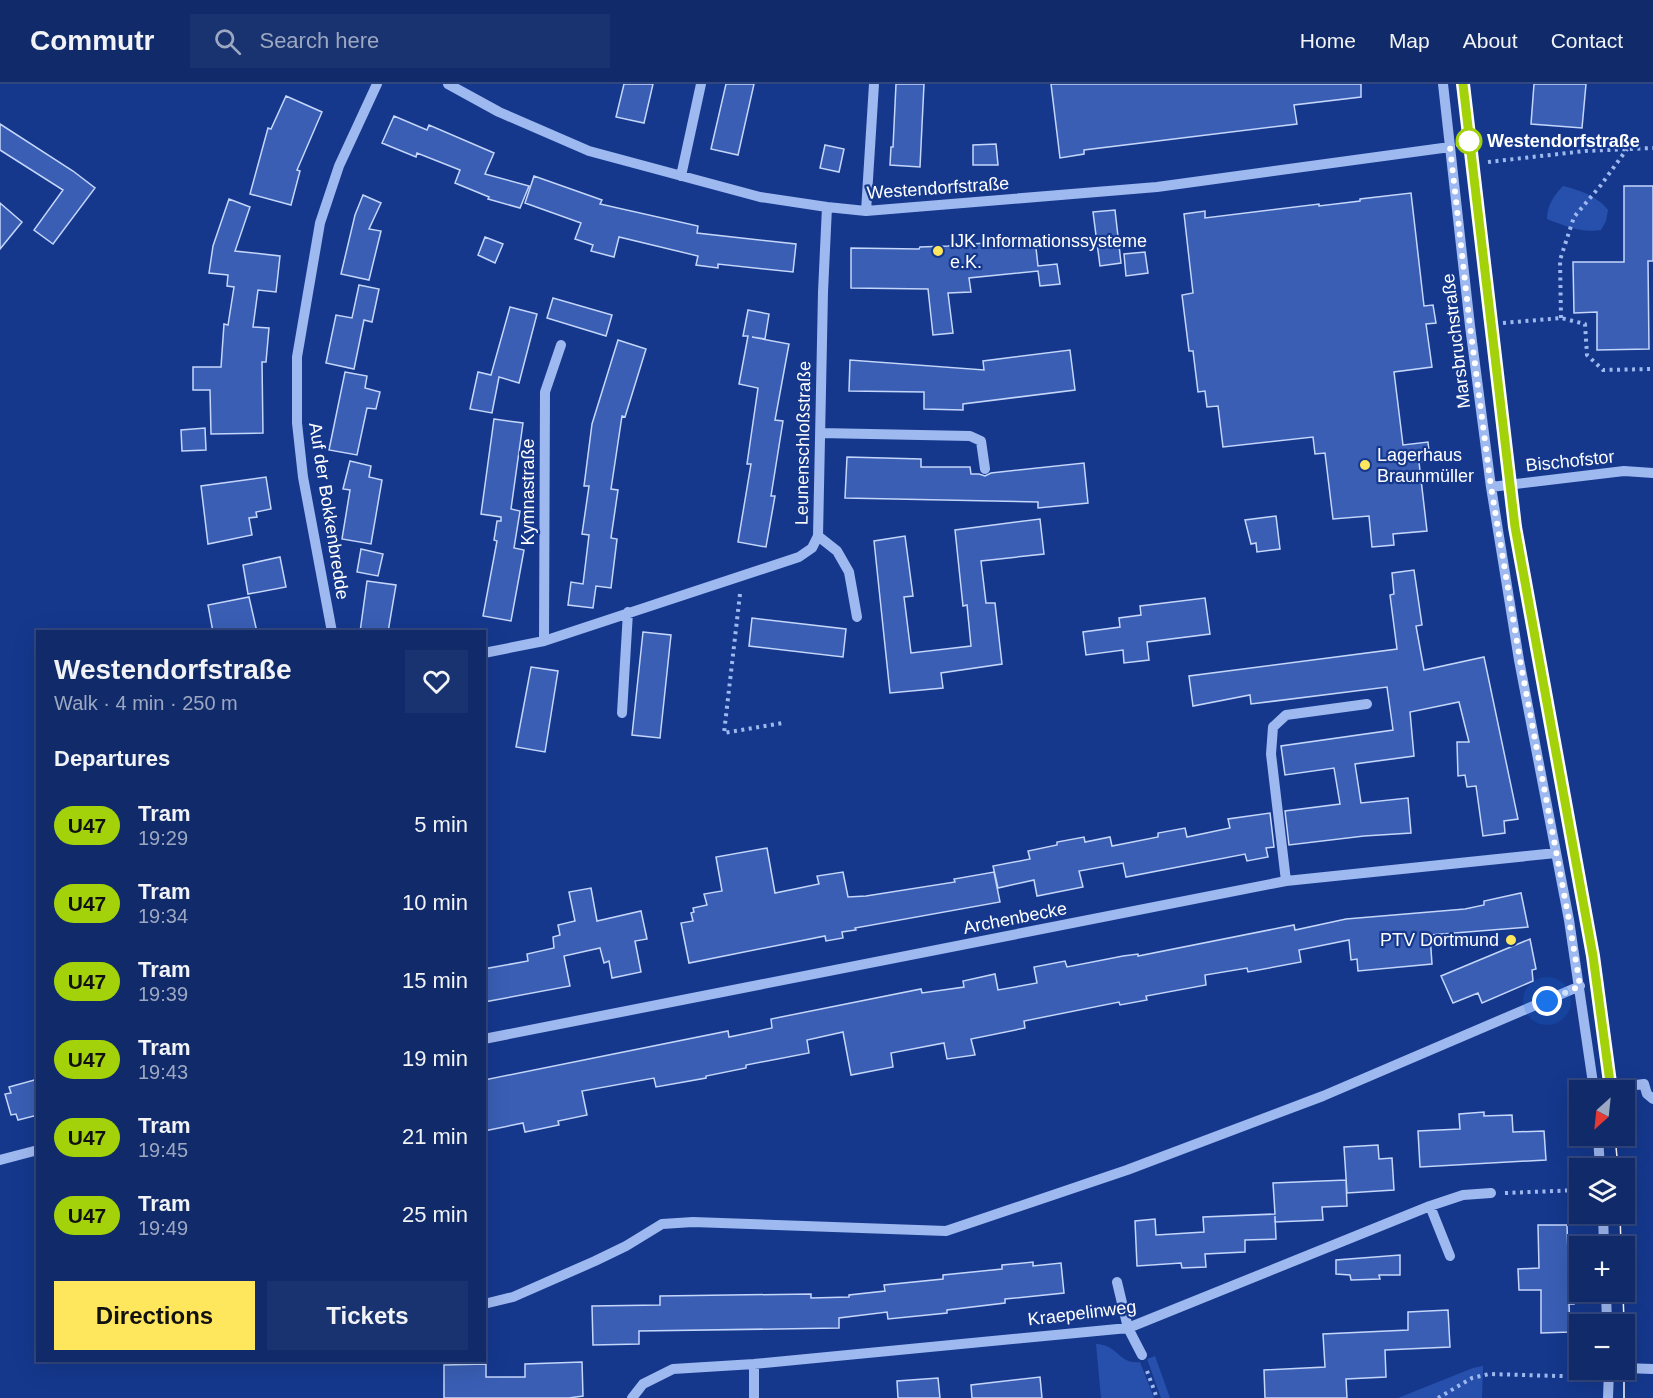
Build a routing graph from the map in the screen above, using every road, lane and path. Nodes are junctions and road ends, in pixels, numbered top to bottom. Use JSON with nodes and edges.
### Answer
{"nodes":[{"id":1,"x":377,"y":84,"type":"edge"},
{"id":2,"x":448,"y":84,"type":"edge"},
{"id":3,"x":701,"y":84,"type":"edge"},
{"id":4,"x":874,"y":84,"type":"edge"},
{"id":5,"x":1443,"y":84,"type":"edge"},
{"id":6,"x":1450,"y":147,"type":"junction"},
{"id":7,"x":1627,"y":148,"type":"junction"},
{"id":8,"x":1653,"y":148,"type":"edge"},
{"id":9,"x":1488,"y":162,"type":"dead end"},
{"id":10,"x":681,"y":176,"type":"junction"},
{"id":11,"x":827,"y":207,"type":"junction"},
{"id":12,"x":866,"y":211,"type":"junction"},
{"id":13,"x":1561,"y":318,"type":"junction"},
{"id":14,"x":1503,"y":323,"type":"dead end"},
{"id":15,"x":561,"y":345,"type":"dead end"},
{"id":16,"x":1653,"y":369,"type":"edge"},
{"id":17,"x":820,"y":433,"type":"junction"},
{"id":18,"x":985,"y":469,"type":"dead end"},
{"id":19,"x":1653,"y":473,"type":"edge"},
{"id":20,"x":1491,"y":487,"type":"junction"},
{"id":21,"x":818,"y":536,"type":"junction"},
{"id":22,"x":743,"y":576,"type":"junction"},
{"id":23,"x":628,"y":612,"type":"junction"},
{"id":24,"x":857,"y":617,"type":"dead end"},
{"id":25,"x":332,"y":630,"type":"edge"},
{"id":26,"x":544,"y":641,"type":"junction"},
{"id":27,"x":486,"y":653,"type":"edge"},
{"id":28,"x":1367,"y":704,"type":"dead end"},
{"id":29,"x":622,"y":712,"type":"dead end"},
{"id":30,"x":783,"y":723,"type":"dead end"},
{"id":31,"x":1556,"y":853,"type":"junction"},
{"id":32,"x":1286,"y":881,"type":"junction"},
{"id":33,"x":1580,"y":986,"type":"junction"},
{"id":34,"x":486,"y":1039,"type":"edge"},
{"id":35,"x":1593,"y":1080,"type":"edge"},
{"id":36,"x":1635,"y":1085,"type":"edge"},
{"id":37,"x":1653,"y":1100,"type":"edge"},
{"id":38,"x":36,"y":1151,"type":"edge"},
{"id":39,"x":0,"y":1161,"type":"edge"},
{"id":40,"x":1569,"y":1190,"type":"edge"},
{"id":41,"x":1491,"y":1193,"type":"joint"},
{"id":42,"x":1430,"y":1206,"type":"junction"},
{"id":43,"x":1450,"y":1256,"type":"dead end"},
{"id":44,"x":1117,"y":1282,"type":"dead end"},
{"id":45,"x":486,"y":1304,"type":"edge"},
{"id":46,"x":1128,"y":1328,"type":"junction"},
{"id":47,"x":1143,"y":1358,"type":"joint"},
{"id":48,"x":754,"y":1364,"type":"junction"},
{"id":49,"x":1635,"y":1368,"type":"edge"},
{"id":50,"x":1653,"y":1369,"type":"edge"},
{"id":51,"x":1569,"y":1374,"type":"edge"},
{"id":52,"x":1609,"y":1380,"type":"edge"},
{"id":53,"x":632,"y":1398,"type":"edge"},
{"id":54,"x":754,"y":1398,"type":"edge"},
{"id":55,"x":1157,"y":1398,"type":"edge"},
{"id":56,"x":1438,"y":1398,"type":"edge"},
{"id":57,"x":1608,"y":1398,"type":"edge"}],
"edges":[{"from":1,"to":25,"type":"street","name":"Auf der Bokkenbredde"},
{"from":2,"to":10,"type":"street","name":"Westendorfstraße"},
{"from":3,"to":10,"type":"street"},
{"from":4,"to":12,"type":"street"},
{"from":5,"to":6,"type":"street","name":"Marsbruchstraße"},
{"from":6,"to":12,"type":"street","name":"Westendorfstraße"},
{"from":6,"to":20,"type":"street","name":"Marsbruchstraße"},
{"from":7,"to":8,"type":"path"},
{"from":7,"to":9,"type":"path"},
{"from":7,"to":13,"type":"path"},
{"from":10,"to":11,"type":"street","name":"Westendorfstraße"},
{"from":11,"to":12,"type":"street","name":"Westendorfstraße"},
{"from":11,"to":17,"type":"street","name":"Leunenschloßstraße"},
{"from":13,"to":14,"type":"path"},
{"from":13,"to":16,"type":"path"},
{"from":15,"to":26,"type":"street","name":"Kymnastraße"},
{"from":17,"to":18,"type":"street"},
{"from":17,"to":21,"type":"street","name":"Leunenschloßstraße"},
{"from":19,"to":20,"type":"street","name":"Bischofstor"},
{"from":20,"to":31,"type":"street","name":"Marsbruchstraße"},
{"from":21,"to":22,"type":"street","name":"Leunenschloßstraße"},
{"from":21,"to":24,"type":"street"},
{"from":22,"to":23,"type":"street","name":"Leunenschloßstraße"},
{"from":22,"to":30,"type":"path"},
{"from":23,"to":26,"type":"street","name":"Leunenschloßstraße"},
{"from":23,"to":29,"type":"street"},
{"from":26,"to":27,"type":"street","name":"Leunenschloßstraße"},
{"from":28,"to":32,"type":"street"},
{"from":31,"to":32,"type":"street","name":"Archenbecke"},
{"from":31,"to":33,"type":"street","name":"Marsbruchstraße"},
{"from":32,"to":34,"type":"street","name":"Archenbecke"},
{"from":33,"to":35,"type":"street","name":"Marsbruchstraße"},
{"from":33,"to":45,"type":"street"},
{"from":36,"to":37,"type":"street"},
{"from":38,"to":39,"type":"street"},
{"from":40,"to":41,"type":"path"},
{"from":41,"to":42,"type":"street","name":"Kraepelinweg"},
{"from":42,"to":43,"type":"street"},
{"from":42,"to":46,"type":"street","name":"Kraepelinweg"},
{"from":44,"to":46,"type":"street"},
{"from":46,"to":47,"type":"street"},
{"from":46,"to":48,"type":"street","name":"Kraepelinweg"},
{"from":47,"to":55,"type":"path"},
{"from":48,"to":53,"type":"street","name":"Kraepelinweg"},
{"from":48,"to":54,"type":"street"},
{"from":49,"to":50,"type":"street"},
{"from":51,"to":56,"type":"path"},
{"from":52,"to":57,"type":"street"}]}
